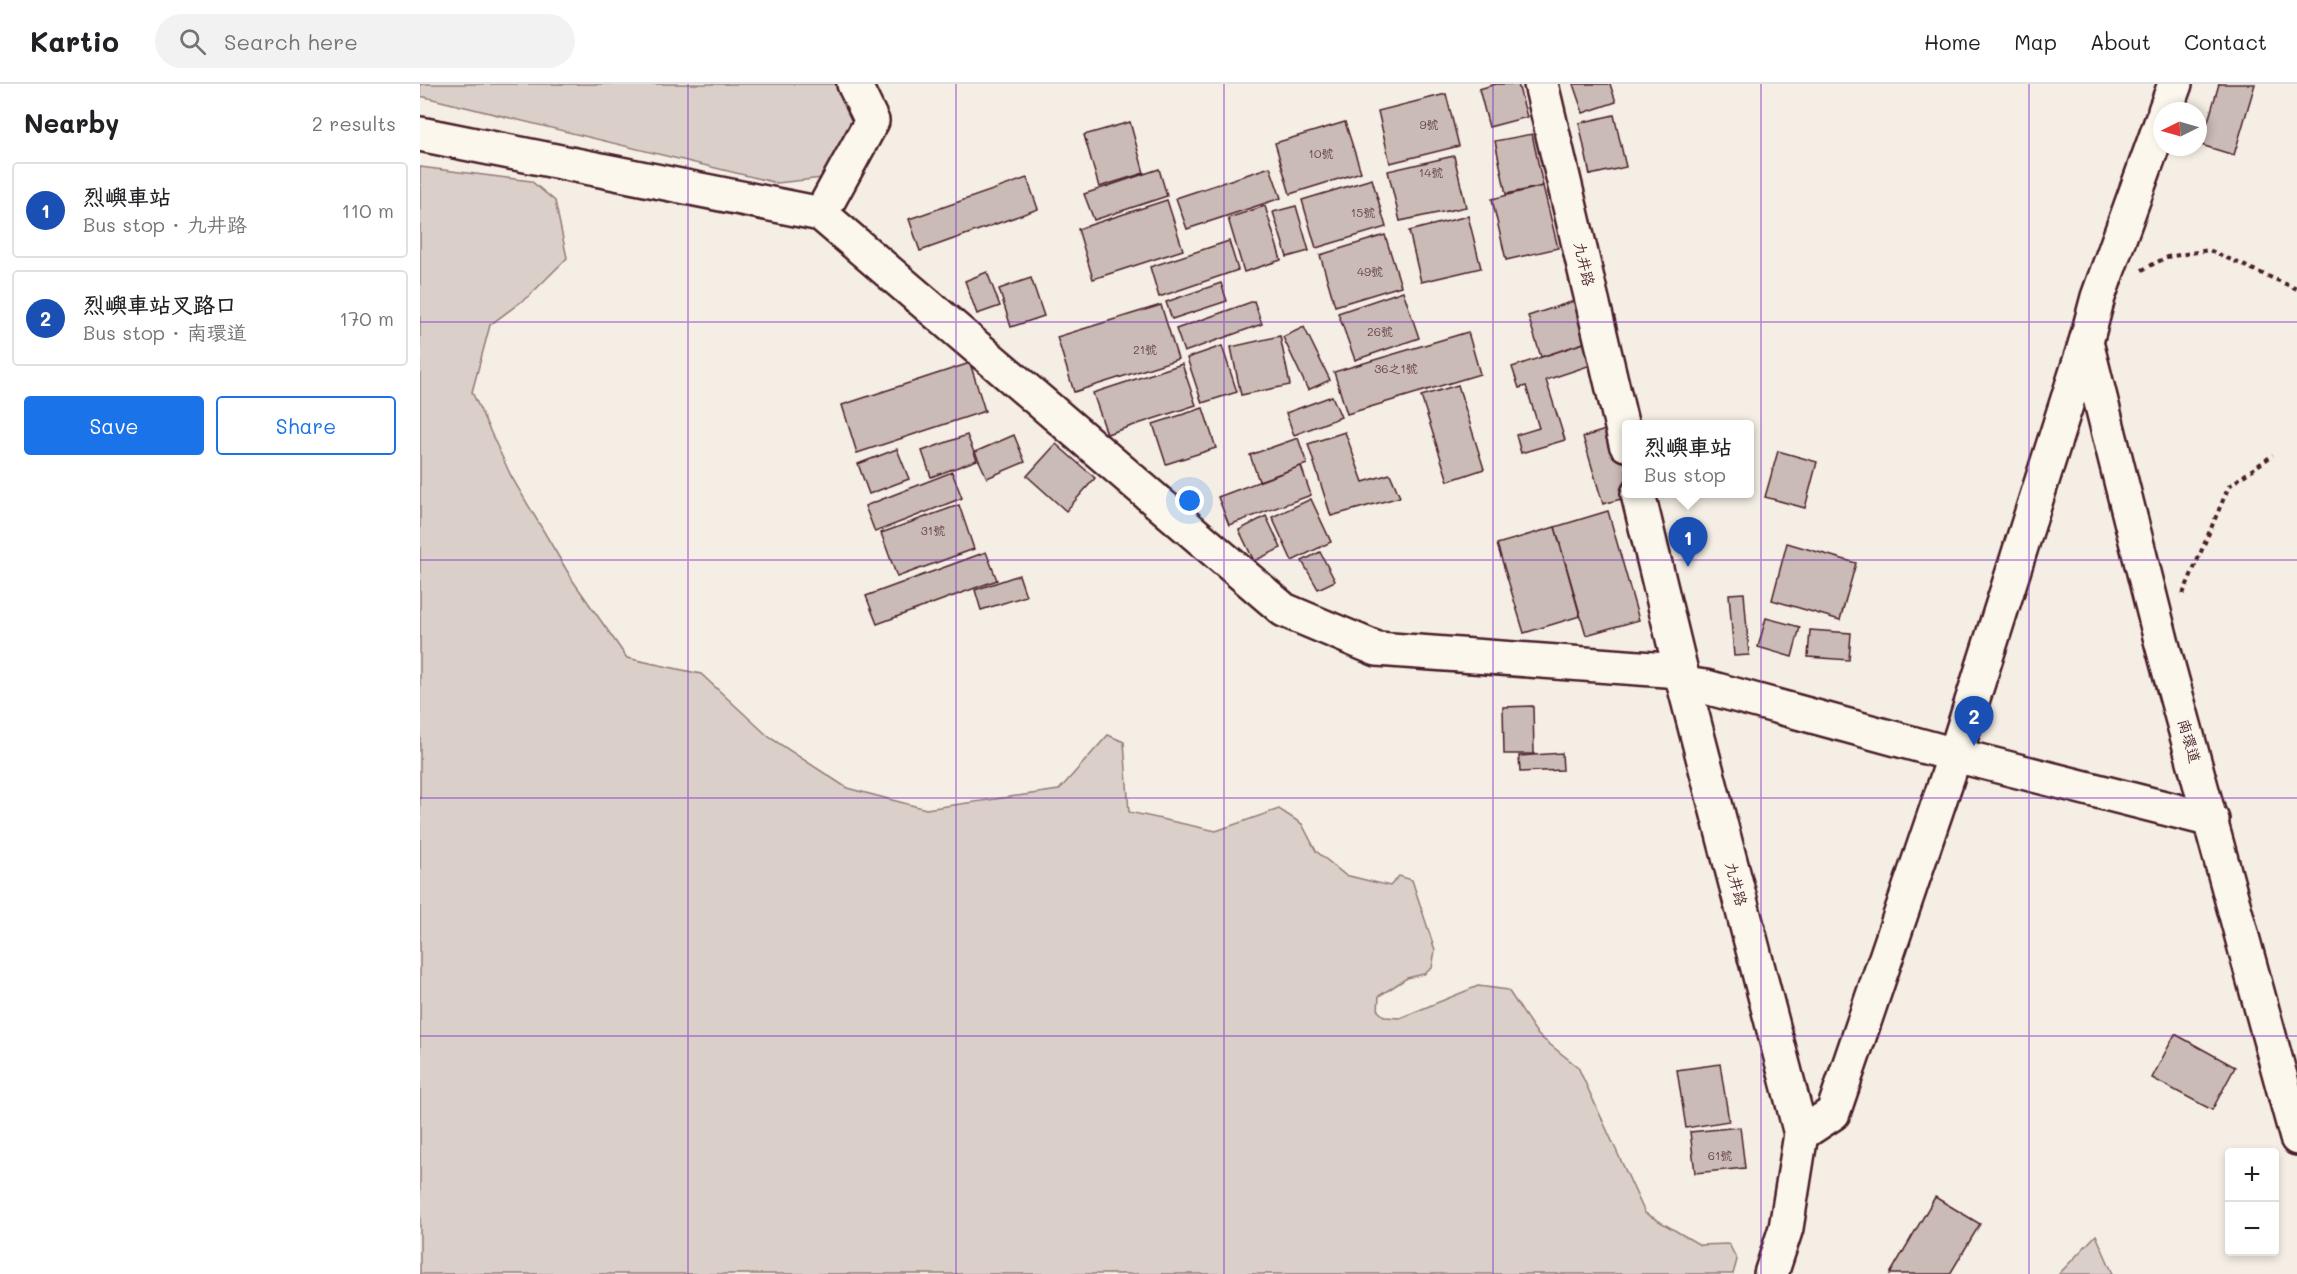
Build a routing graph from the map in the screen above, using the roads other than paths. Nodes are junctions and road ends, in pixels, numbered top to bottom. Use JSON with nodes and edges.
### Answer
{"nodes":[{"id":1,"x":854,"y":84,"type":"edge"},
{"id":2,"x":1541,"y":84,"type":"edge"},
{"id":3,"x":2175,"y":84,"type":"edge"},
{"id":4,"x":2168,"y":102,"type":"edge"},
{"id":5,"x":420,"y":134,"type":"edge"},
{"id":6,"x":2153,"y":145,"type":"edge"},
{"id":7,"x":821,"y":214,"type":"junction"},
{"id":8,"x":2086,"y":342,"type":"junction"},
{"id":9,"x":1622,"y":427,"type":"edge"},
{"id":10,"x":1639,"y":498,"type":"edge"},
{"id":11,"x":1682,"y":678,"type":"junction"},
{"id":12,"x":1955,"y":755,"type":"junction"},
{"id":13,"x":2212,"y":820,"type":"junction"},
{"id":14,"x":1801,"y":1134,"type":"junction"},
{"id":15,"x":2297,"y":1138,"type":"edge"},
{"id":16,"x":1771,"y":1274,"type":"edge"}],
"edges":[{"from":1,"to":7,"type":"street"},
{"from":2,"to":9,"type":"street","name":"九井路"},
{"from":3,"to":4,"type":"street"},
{"from":5,"to":7,"type":"street"},
{"from":6,"to":8,"type":"street"},
{"from":7,"to":11,"type":"street"},
{"from":8,"to":12,"type":"street"},
{"from":8,"to":13,"type":"street","name":"南環道"},
{"from":10,"to":11,"type":"street","name":"九井路"},
{"from":11,"to":12,"type":"street"},
{"from":11,"to":14,"type":"street","name":"九井路"},
{"from":12,"to":13,"type":"street"},
{"from":12,"to":14,"type":"street"},
{"from":13,"to":15,"type":"street","name":"南環道"},
{"from":14,"to":16,"type":"street","name":"九井路"}]}
